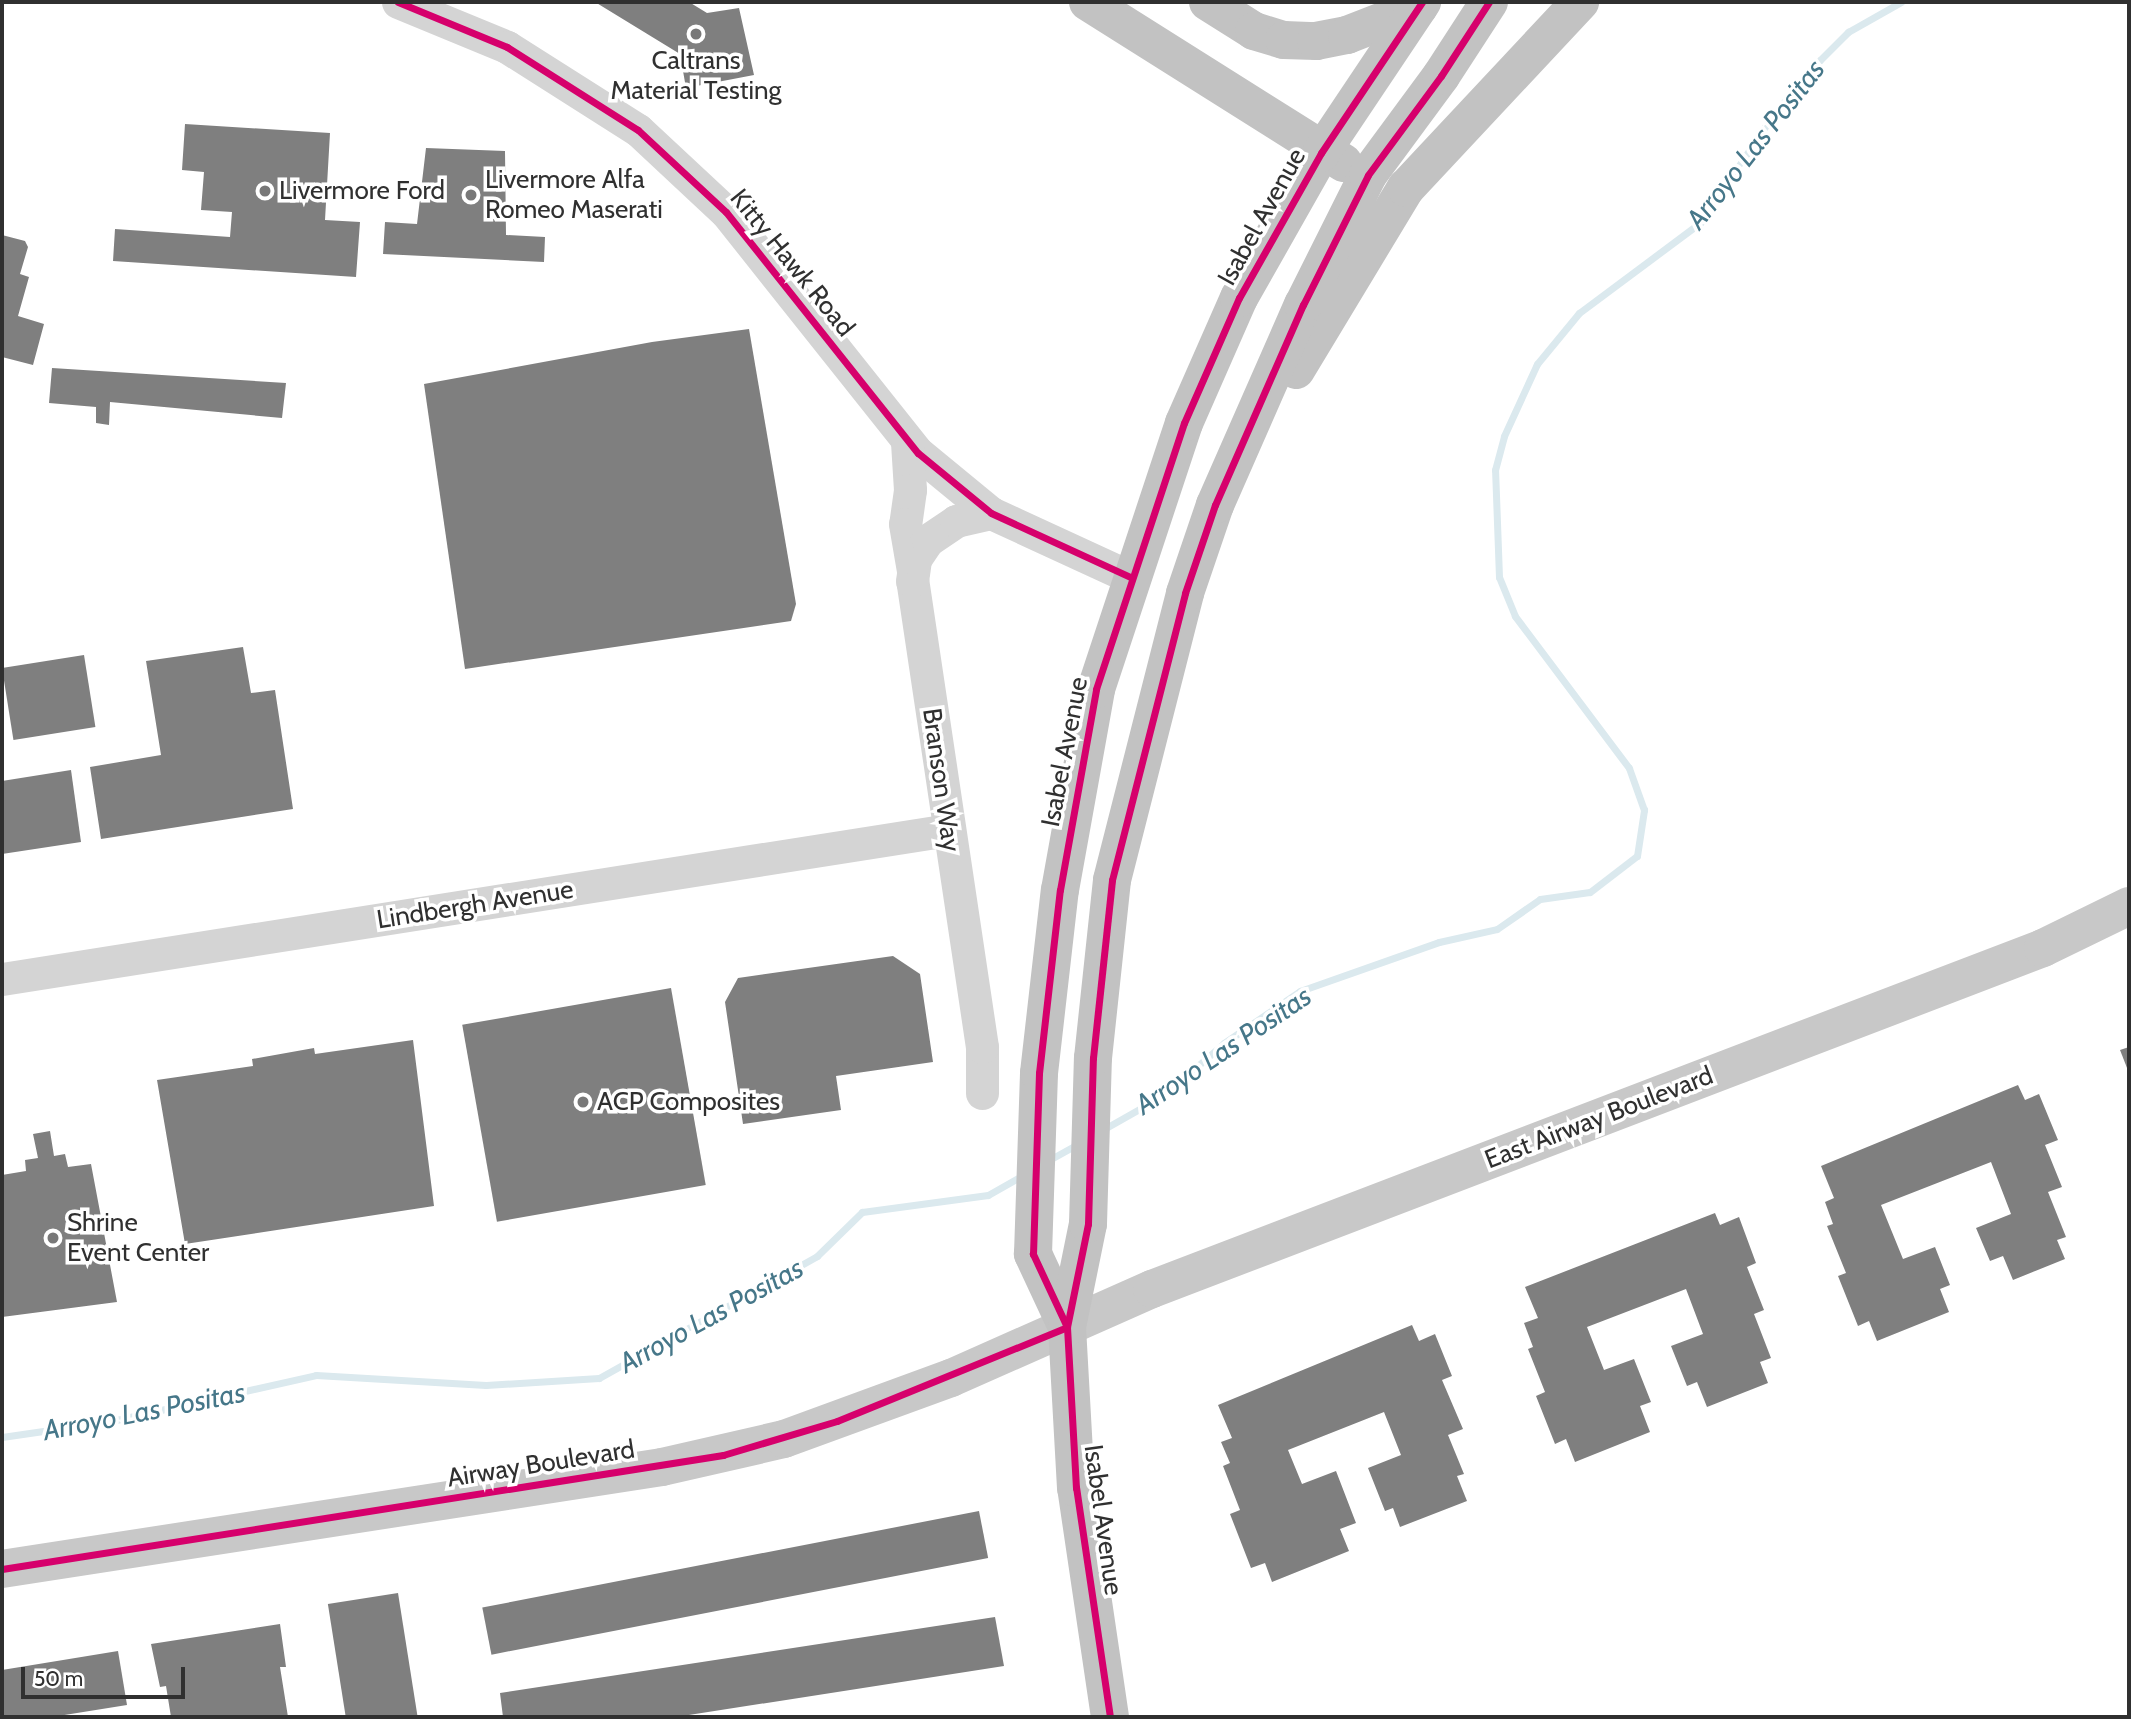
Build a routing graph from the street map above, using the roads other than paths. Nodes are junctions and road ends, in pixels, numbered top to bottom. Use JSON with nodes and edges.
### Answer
{"nodes":[{"id":1,"x":397,"y":2,"type":"edge"},
{"id":2,"x":1088,"y":2,"type":"edge"},
{"id":3,"x":1208,"y":2,"type":"edge"},
{"id":4,"x":1489,"y":2,"type":"edge"},
{"id":5,"x":1580,"y":2,"type":"edge"},
{"id":6,"x":1420,"y":5,"type":"edge"},
{"id":7,"x":1321,"y":153,"type":"junction"},
{"id":8,"x":1368,"y":175,"type":"junction"},
{"id":9,"x":1245,"y":438,"type":"junction"},
{"id":10,"x":907,"y":442,"type":"junction"},
{"id":11,"x":991,"y":513,"type":"junction"},
{"id":12,"x":914,"y":571,"type":"junction"},
{"id":13,"x":1130,"y":577,"type":"junction"},
{"id":14,"x":948,"y":830,"type":"junction"},
{"id":15,"x":2129,"y":906,"type":"edge"},
{"id":16,"x":2,"y":979,"type":"edge"},
{"id":17,"x":982,"y":1093,"type":"dead end"},
{"id":18,"x":1067,"y":1327,"type":"junction"},
{"id":19,"x":2,"y":1569,"type":"edge"},
{"id":20,"x":1110,"y":1717,"type":"edge"}],
"edges":[{"from":1,"to":10,"type":"street","name":"Kitty Hawk Road"},
{"from":2,"to":7,"type":"highway"},
{"from":3,"to":6,"type":"highway"},
{"from":4,"to":8,"type":"highway","name":"Isabel Avenue"},
{"from":5,"to":9,"type":"highway"},
{"from":6,"to":7,"type":"highway","name":"Isabel Avenue"},
{"from":7,"to":8,"type":"highway"},
{"from":7,"to":13,"type":"highway","name":"Isabel Avenue"},
{"from":8,"to":9,"type":"highway","name":"Isabel Avenue"},
{"from":9,"to":18,"type":"highway","name":"Isabel Avenue"},
{"from":10,"to":11,"type":"street","name":"Kitty Hawk Road"},
{"from":10,"to":12,"type":"street","name":"Branson Way"},
{"from":11,"to":12,"type":"street"},
{"from":11,"to":13,"type":"street","name":"Kitty Hawk Road"},
{"from":12,"to":14,"type":"street","name":"Branson Way"},
{"from":13,"to":18,"type":"highway","name":"Isabel Avenue"},
{"from":14,"to":16,"type":"street","name":"Lindbergh Avenue"},
{"from":14,"to":17,"type":"street","name":"Branson Way"},
{"from":15,"to":18,"type":"main road","name":"East Airway Boulevard"},
{"from":18,"to":19,"type":"main road","name":"Airway Boulevard"},
{"from":18,"to":20,"type":"highway","name":"Isabel Avenue"}]}
